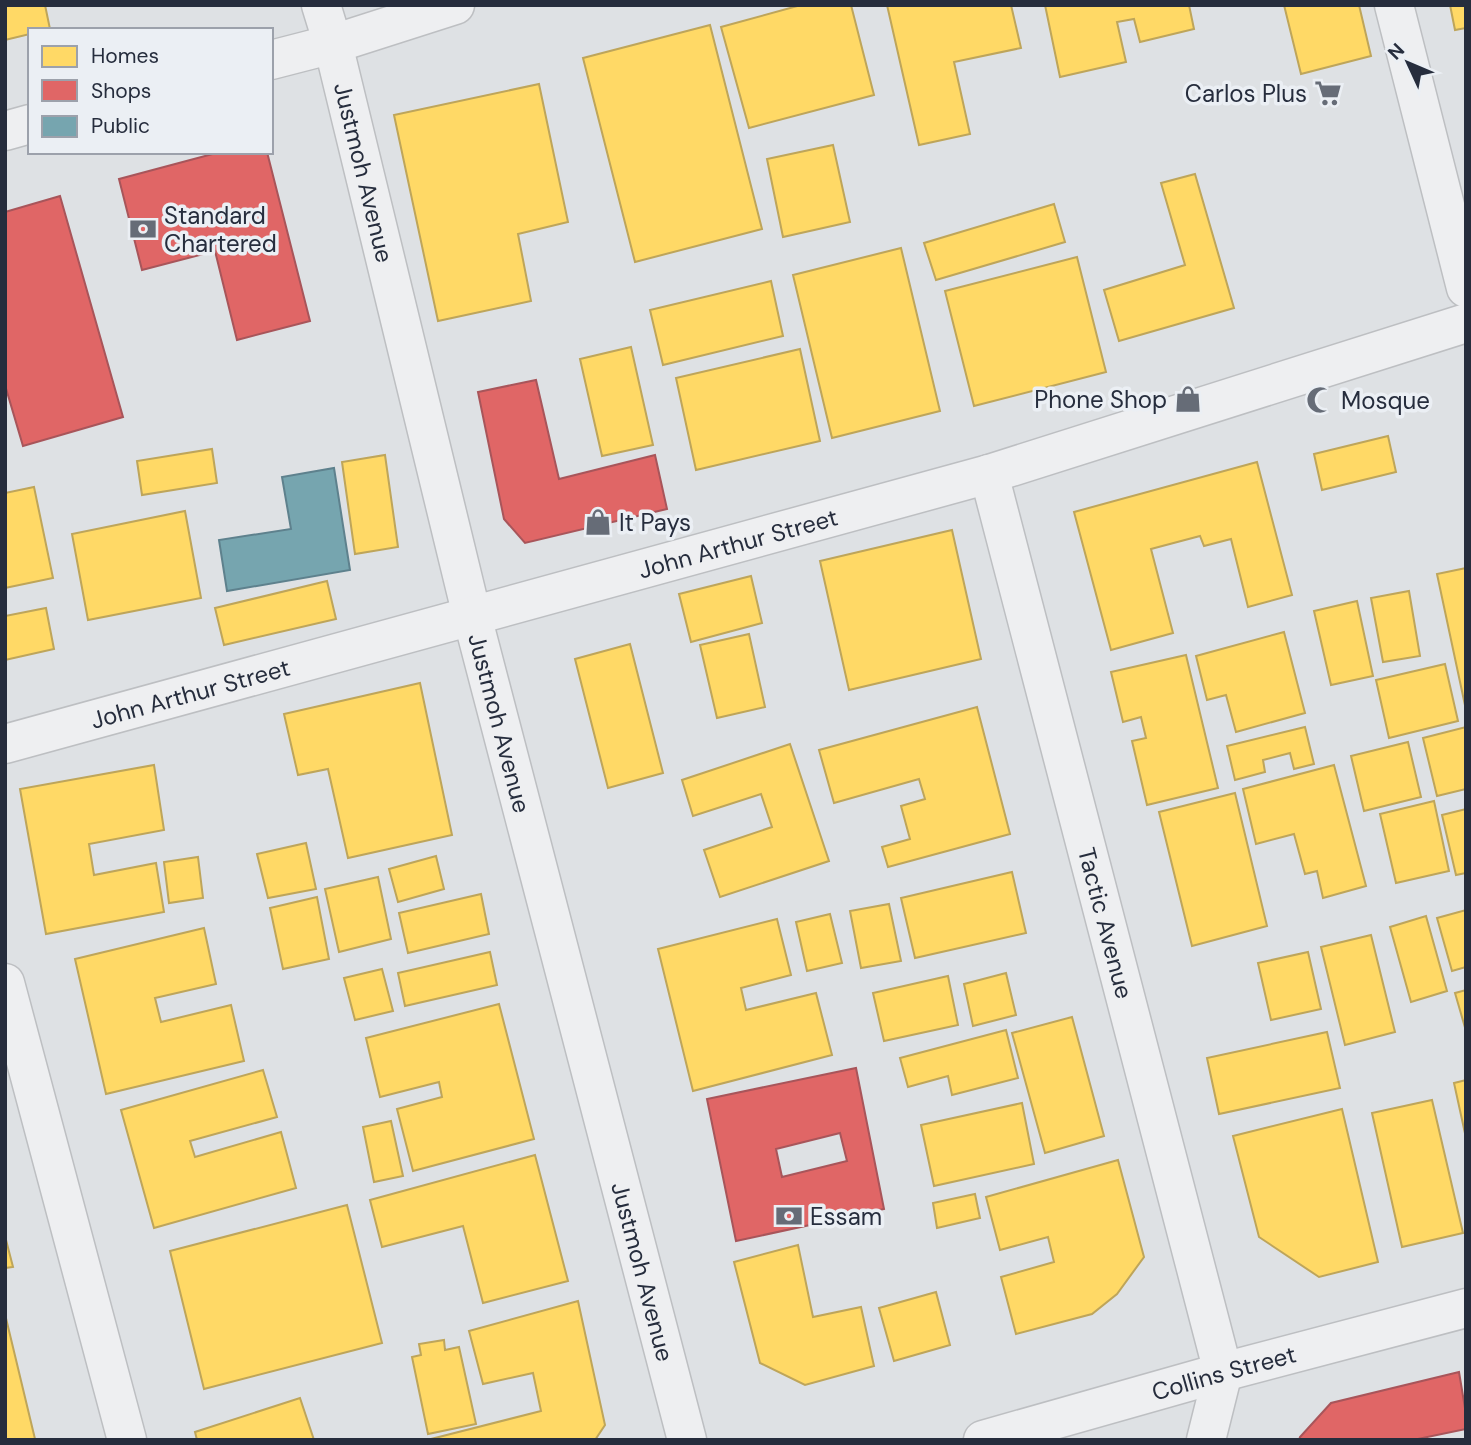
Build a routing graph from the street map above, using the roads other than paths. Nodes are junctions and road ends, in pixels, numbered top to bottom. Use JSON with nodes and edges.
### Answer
{"nodes":[{"id":1,"x":321,"y":5,"type":"edge"},
{"id":2,"x":455,"y":5,"type":"edge"},
{"id":3,"x":1394,"y":5,"type":"edge"},
{"id":4,"x":333,"y":44,"type":"junction"},
{"id":5,"x":273,"y":59,"type":"edge"},
{"id":6,"x":28,"y":125,"type":"edge"},
{"id":7,"x":5,"y":131,"type":"edge"},
{"id":8,"x":1466,"y":288,"type":"edge"},
{"id":9,"x":1466,"y":323,"type":"edge"},
{"id":10,"x":989,"y":474,"type":"junction"},
{"id":11,"x":472,"y":615,"type":"junction"},
{"id":12,"x":5,"y":744,"type":"edge"},
{"id":13,"x":5,"y":983,"type":"edge"},
{"id":14,"x":1466,"y":1308,"type":"edge"},
{"id":15,"x":1223,"y":1372,"type":"junction"},
{"id":16,"x":127,"y":1440,"type":"edge"},
{"id":17,"x":687,"y":1440,"type":"edge"},
{"id":18,"x":983,"y":1440,"type":"edge"},
{"id":19,"x":1206,"y":1440,"type":"edge"}],
"edges":[{"from":1,"to":4,"type":"street","name":"Justmoh Avenue"},
{"from":2,"to":4,"type":"street"},
{"from":3,"to":8,"type":"street"},
{"from":4,"to":5,"type":"street"},
{"from":4,"to":11,"type":"street","name":"Justmoh Avenue"},
{"from":6,"to":7,"type":"street"},
{"from":9,"to":10,"type":"street","name":"John Arthur Street"},
{"from":10,"to":11,"type":"street","name":"John Arthur Street"},
{"from":10,"to":15,"type":"street","name":"Tactic Avenue"},
{"from":11,"to":12,"type":"street","name":"John Arthur Street"},
{"from":11,"to":17,"type":"street","name":"Justmoh Avenue"},
{"from":13,"to":16,"type":"street"},
{"from":14,"to":15,"type":"street","name":"Collins Street"},
{"from":15,"to":18,"type":"street","name":"Collins Street"},
{"from":15,"to":19,"type":"street"}]}
